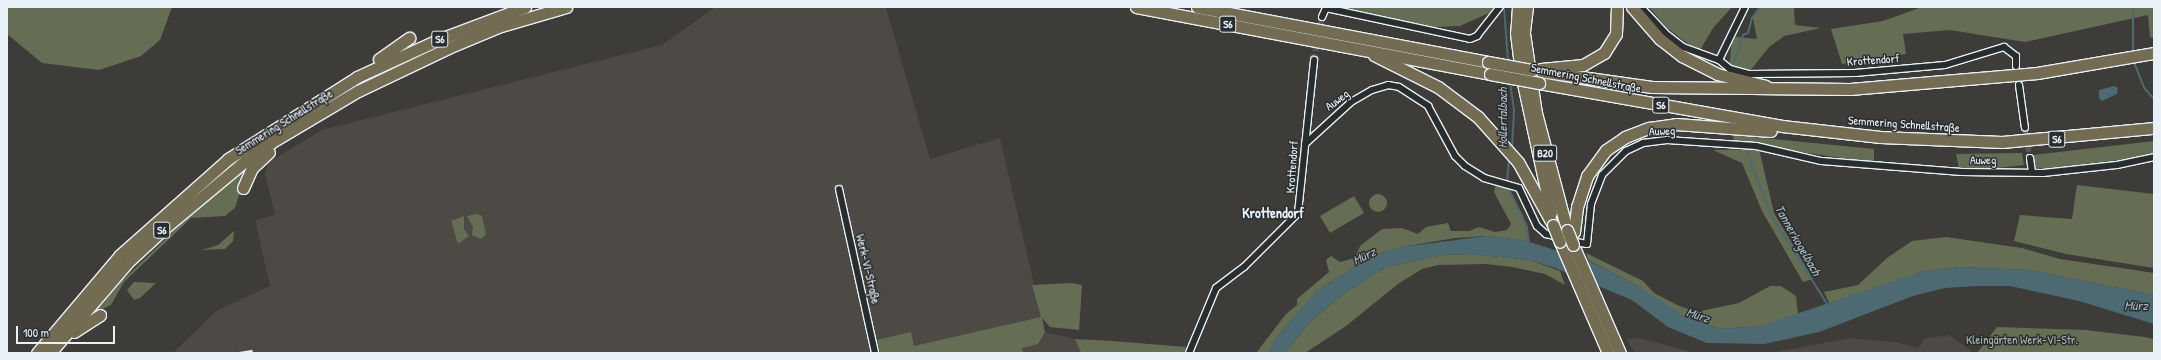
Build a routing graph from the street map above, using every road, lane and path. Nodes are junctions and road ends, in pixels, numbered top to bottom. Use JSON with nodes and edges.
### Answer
{"nodes":[{"id":1,"x":525,"y":7,"type":"edge"},
{"id":2,"x":566,"y":7,"type":"edge"},
{"id":3,"x":1136,"y":7,"type":"edge"},
{"id":4,"x":1197,"y":7,"type":"edge"},
{"id":5,"x":1500,"y":7,"type":"edge"},
{"id":6,"x":1518,"y":7,"type":"edge"},
{"id":7,"x":1527,"y":7,"type":"edge"},
{"id":8,"x":1617,"y":7,"type":"edge"},
{"id":9,"x":1632,"y":7,"type":"edge"},
{"id":10,"x":1641,"y":7,"type":"edge"},
{"id":11,"x":1745,"y":7,"type":"edge"},
{"id":12,"x":1322,"y":17,"type":"dead end"},
{"id":13,"x":410,"y":38,"type":"dead end"},
{"id":14,"x":1367,"y":50,"type":"junction"},
{"id":15,"x":2149,"y":55,"type":"edge"},
{"id":16,"x":1314,"y":60,"type":"tunnel mouth"},
{"id":17,"x":1719,"y":60,"type":"junction"},
{"id":18,"x":2016,"y":66,"type":"dead end"},
{"id":19,"x":1529,"y":73,"type":"junction"},
{"id":20,"x":358,"y":76,"type":"junction"},
{"id":21,"x":2019,"y":85,"type":"dead end"},
{"id":22,"x":1782,"y":90,"type":"junction"},
{"id":23,"x":308,"y":120,"type":"junction"},
{"id":24,"x":1782,"y":126,"type":"junction"},
{"id":25,"x":2025,"y":128,"type":"tunnel mouth"},
{"id":26,"x":2154,"y":128,"type":"edge"},
{"id":27,"x":1305,"y":144,"type":"junction"},
{"id":28,"x":2154,"y":157,"type":"edge"},
{"id":29,"x":2030,"y":158,"type":"tunnel mouth"},
{"id":30,"x":2032,"y":172,"type":"junction"},
{"id":31,"x":243,"y":188,"type":"dead end"},
{"id":32,"x":838,"y":189,"type":"dead end"},
{"id":33,"x":1553,"y":226,"type":"junction"},
{"id":34,"x":1570,"y":231,"type":"junction"},
{"id":35,"x":100,"y":315,"type":"dead end"},
{"id":36,"x":37,"y":353,"type":"edge"},
{"id":37,"x":50,"y":353,"type":"edge"},
{"id":38,"x":58,"y":353,"type":"edge"},
{"id":39,"x":875,"y":353,"type":"edge"},
{"id":40,"x":1189,"y":353,"type":"edge"},
{"id":41,"x":1608,"y":353,"type":"edge"},
{"id":42,"x":1620,"y":353,"type":"edge"}],
"edges":[{"from":1,"to":20,"type":"highway","name":"Semmering Schnellstraße","number":"S6"},
{"from":2,"to":23,"type":"highway","name":"Semmering Schnellstraße","number":"S6"},
{"from":3,"to":14,"type":"highway","name":"Semmering Schnellstraße","number":"S6"},
{"from":4,"to":19,"type":"highway","name":"Semmering Schnellstraße","number":"S6","bridge":true},
{"from":5,"to":12,"type":"street"},
{"from":6,"to":19,"type":"highway"},
{"from":7,"to":19,"type":"highway"},
{"from":8,"to":19,"type":"highway"},
{"from":9,"to":22,"type":"highway"},
{"from":10,"to":17,"type":"street","name":"Krottendorf"},
{"from":11,"to":17,"type":"street"},
{"from":13,"to":20,"type":"highway"},
{"from":14,"to":24,"type":"highway","name":"Semmering Schnellstraße","number":"S6","bridge":true},
{"from":14,"to":33,"type":"highway"},
{"from":15,"to":22,"type":"highway","name":"Semmering Schnellstraße","number":"S6"},
{"from":16,"to":27,"type":"street","name":"Krottendorf"},
{"from":17,"to":18,"type":"street","name":"Krottendorf"},
{"from":19,"to":22,"type":"highway","name":"Semmering Schnellstraße","number":"S6"},
{"from":19,"to":33,"type":"highway","number":"B20"},
{"from":19,"to":34,"type":"highway","number":"B20"},
{"from":20,"to":36,"type":"highway","name":"Semmering Schnellstraße","number":"S6"},
{"from":21,"to":25,"type":"street"},
{"from":23,"to":31,"type":"highway"},
{"from":23,"to":37,"type":"highway","name":"Semmering Schnellstraße","number":"S6"},
{"from":24,"to":26,"type":"highway","name":"Semmering Schnellstraße","number":"S6"},
{"from":24,"to":34,"type":"highway"},
{"from":27,"to":30,"type":"street","name":"Auweg"},
{"from":27,"to":40,"type":"street","name":"Krottendorf"},
{"from":28,"to":30,"type":"street","name":"Auweg"},
{"from":29,"to":30,"type":"street"},
{"from":32,"to":39,"type":"street","name":"Werk-VI-Straße"},
{"from":33,"to":41,"type":"highway","number":"B20","bridge":true},
{"from":34,"to":42,"type":"highway","bridge":true},
{"from":35,"to":38,"type":"highway"}]}
